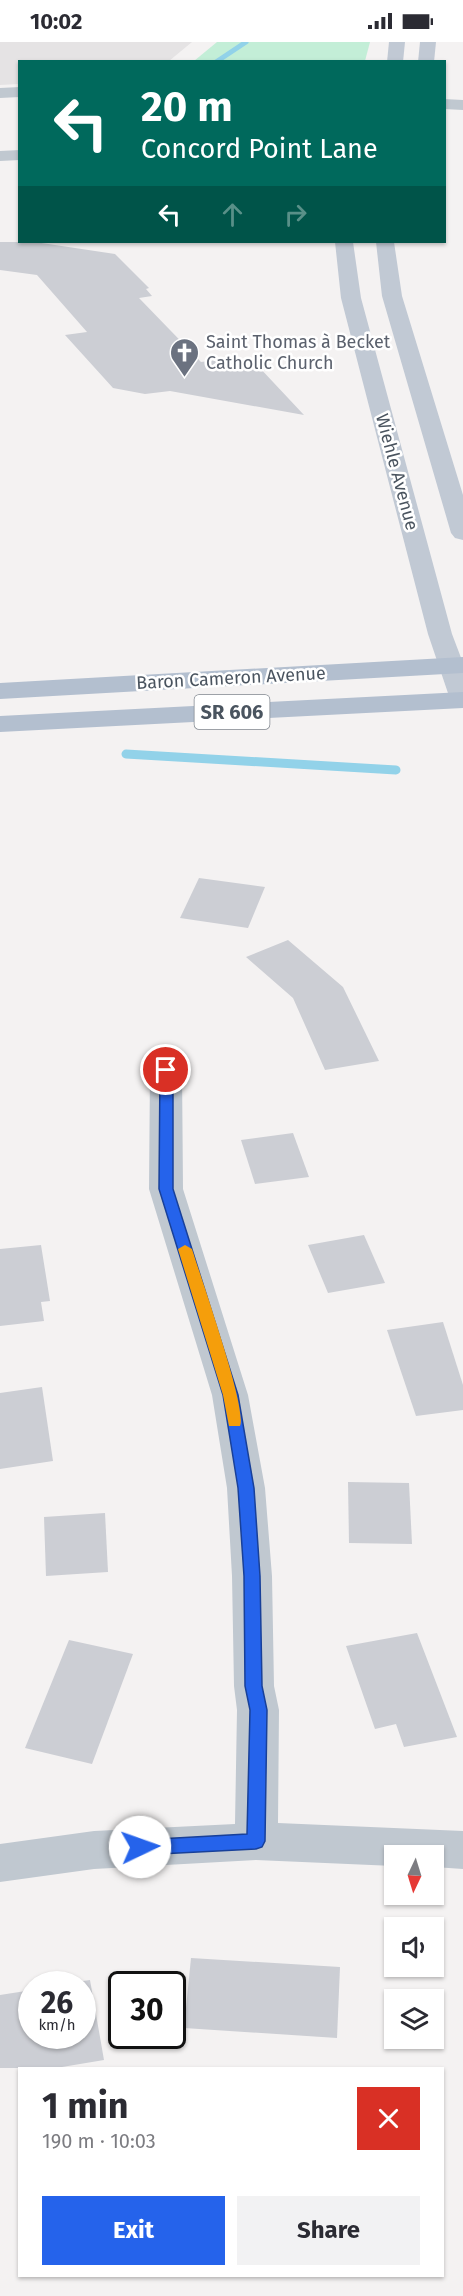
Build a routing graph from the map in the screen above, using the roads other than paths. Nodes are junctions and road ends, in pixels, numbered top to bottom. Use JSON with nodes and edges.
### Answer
{"nodes":[{"id":1,"x":397,"y":42,"type":"edge"},
{"id":2,"x":428,"y":42,"type":"edge"},
{"id":3,"x":395,"y":60,"type":"edge"},
{"id":4,"x":426,"y":60,"type":"edge"},
{"id":5,"x":18,"y":92,"type":"edge"},
{"id":6,"x":0,"y":93,"type":"edge"},
{"id":7,"x":446,"y":104,"type":"edge"},
{"id":8,"x":463,"y":105,"type":"edge"},
{"id":9,"x":18,"y":155,"type":"edge"},
{"id":10,"x":0,"y":156,"type":"edge"},
{"id":11,"x":344,"y":243,"type":"edge"},
{"id":12,"x":385,"y":243,"type":"edge"},
{"id":13,"x":463,"y":533,"type":"edge"},
{"id":14,"x":457,"y":665,"type":"edge"},
{"id":15,"x":0,"y":691,"type":"edge"},
{"id":16,"x":463,"y":699,"type":"edge"},
{"id":17,"x":0,"y":724,"type":"edge"},
{"id":18,"x":166,"y":1070,"type":"dead end"},
{"id":19,"x":256,"y":1841,"type":"junction"},
{"id":20,"x":463,"y":1850,"type":"edge"},
{"id":21,"x":0,"y":1863,"type":"edge"}],
"edges":[{"from":1,"to":3,"type":"main road"},
{"from":2,"to":4,"type":"main road"},
{"from":5,"to":6,"type":"street"},
{"from":7,"to":8,"type":"street"},
{"from":9,"to":10,"type":"street"},
{"from":11,"to":14,"type":"main road","name":"Wiehle Avenue"},
{"from":12,"to":13,"type":"main road"},
{"from":14,"to":15,"type":"main road","name":"Baron Cameron Avenue","number":"SR 606"},
{"from":14,"to":16,"type":"main road","name":"Wiehle Avenue"},
{"from":16,"to":17,"type":"main road","name":"Baron Cameron Avenue","number":"SR 606"},
{"from":18,"to":19,"type":"street"},
{"from":19,"to":20,"type":"street"},
{"from":19,"to":21,"type":"street"}]}
